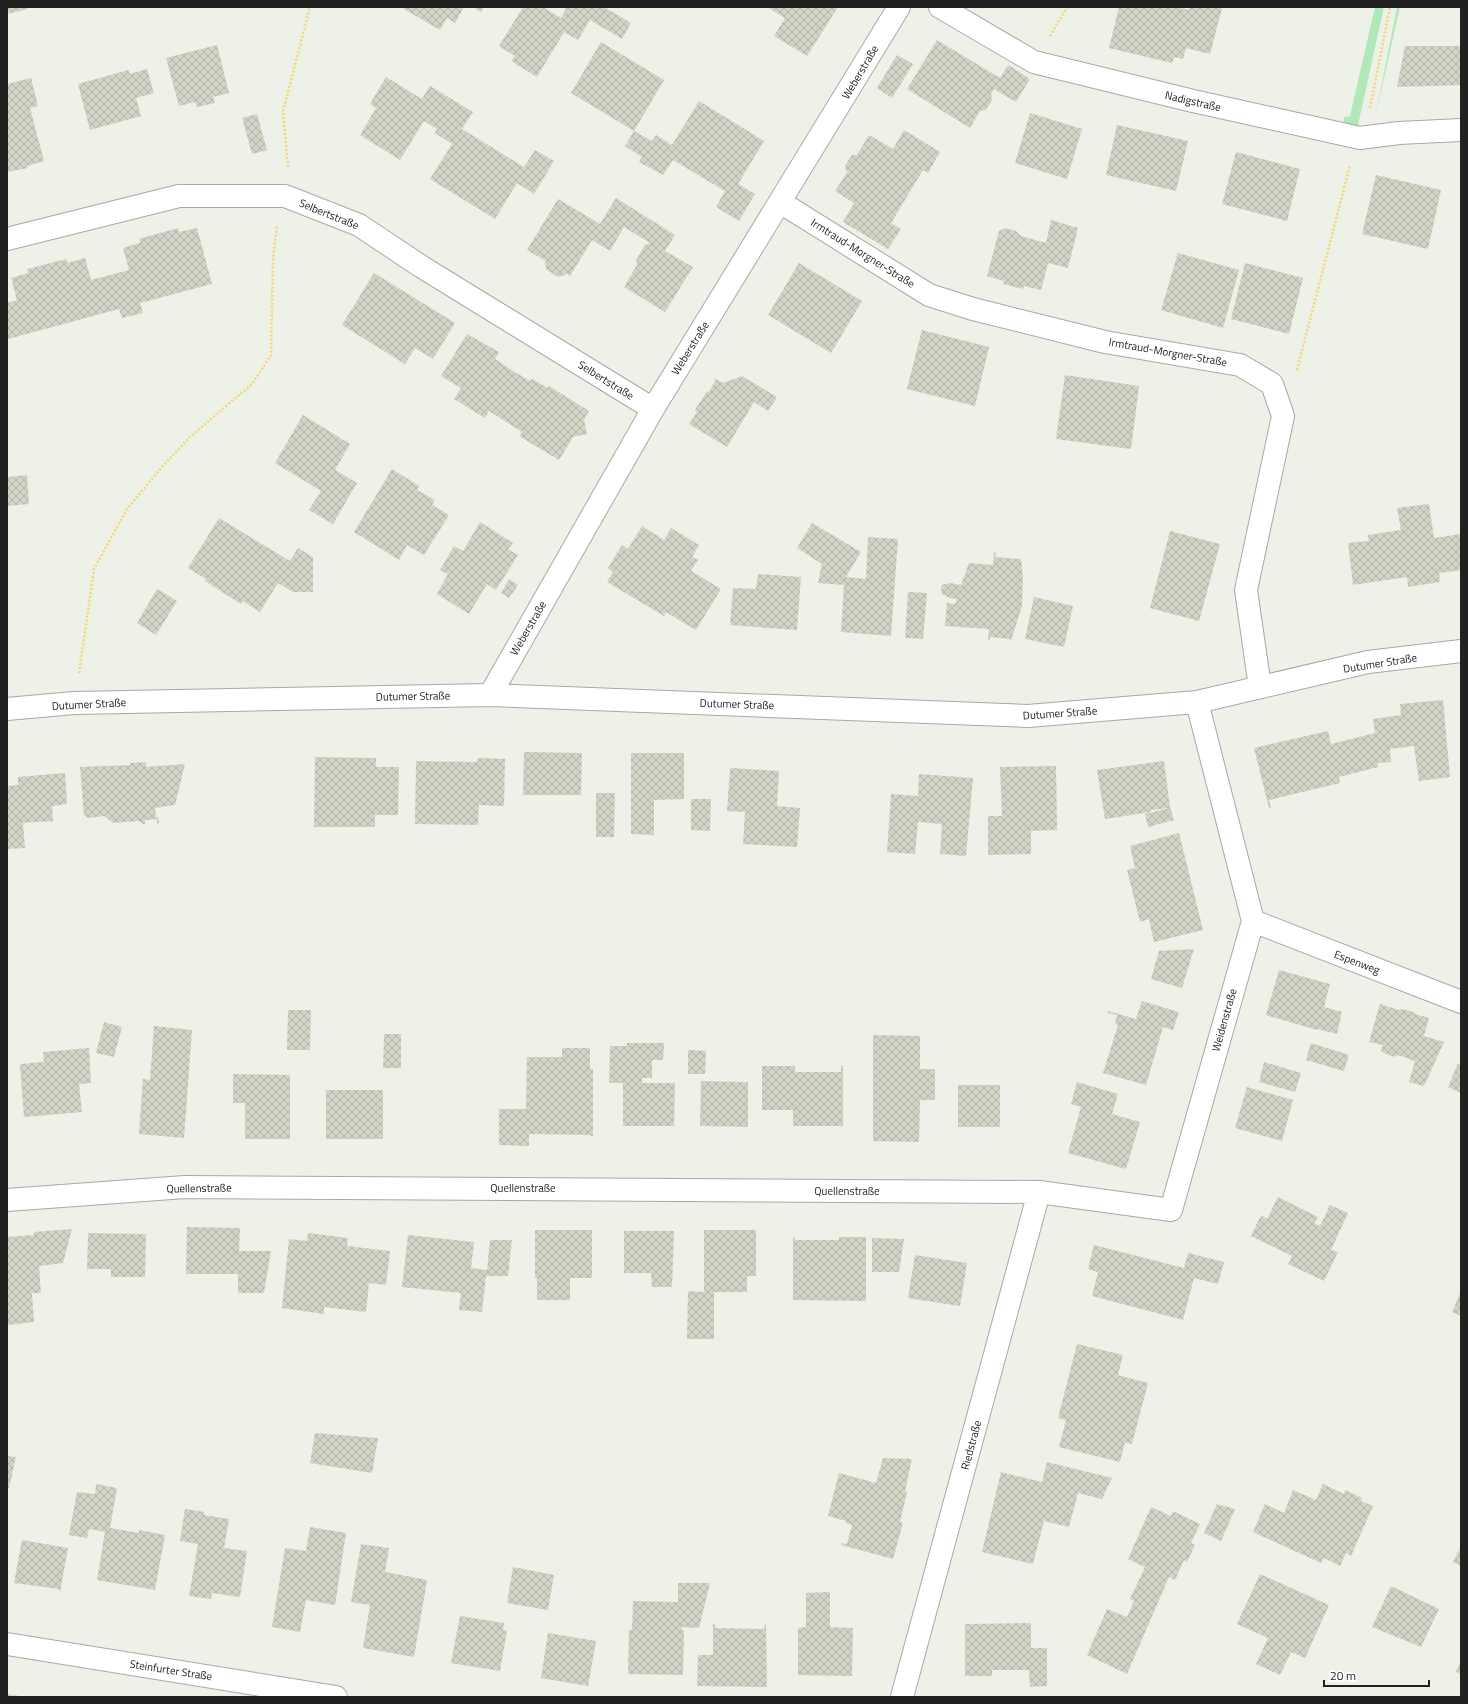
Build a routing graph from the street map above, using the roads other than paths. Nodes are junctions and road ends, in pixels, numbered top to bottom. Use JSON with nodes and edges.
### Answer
{"nodes":[{"id":1,"x":899,"y":7,"type":"edge"},
{"id":2,"x":940,"y":7,"type":"edge"},
{"id":3,"x":1461,"y":130,"type":"edge"},
{"id":4,"x":780,"y":202,"type":"junction"},
{"id":5,"x":7,"y":239,"type":"edge"},
{"id":6,"x":653,"y":409,"type":"junction"},
{"id":7,"x":1461,"y":651,"type":"edge"},
{"id":8,"x":1260,"y":687,"type":"junction"},
{"id":9,"x":490,"y":695,"type":"junction"},
{"id":10,"x":1197,"y":702,"type":"junction"},
{"id":11,"x":7,"y":709,"type":"edge"},
{"id":12,"x":1253,"y":922,"type":"junction"},
{"id":13,"x":1461,"y":1002,"type":"edge"},
{"id":14,"x":1039,"y":1192,"type":"junction"},
{"id":15,"x":7,"y":1200,"type":"edge"},
{"id":16,"x":7,"y":1644,"type":"edge"},
{"id":17,"x":336,"y":1697,"type":"edge"},
{"id":18,"x":902,"y":1697,"type":"edge"}],
"edges":[{"from":1,"to":4,"type":"street","name":"Weberstraße"},
{"from":2,"to":3,"type":"street","name":"Nadigstraße"},
{"from":4,"to":6,"type":"street","name":"Weberstraße"},
{"from":4,"to":8,"type":"street","name":"Irmtraud-Morgner-Straße"},
{"from":5,"to":6,"type":"street","name":"Selbertstraße"},
{"from":6,"to":9,"type":"street","name":"Weberstraße"},
{"from":7,"to":8,"type":"street","name":"Dutumer Straße"},
{"from":8,"to":10,"type":"street","name":"Dutumer Straße"},
{"from":9,"to":10,"type":"street","name":"Dutumer Straße"},
{"from":9,"to":11,"type":"street","name":"Dutumer Straße"},
{"from":10,"to":12,"type":"street"},
{"from":12,"to":13,"type":"street","name":"Espenweg"},
{"from":12,"to":14,"type":"street","name":"Weidenstraße"},
{"from":14,"to":15,"type":"street","name":"Quellenstraße"},
{"from":14,"to":18,"type":"street","name":"Riedstraße"},
{"from":16,"to":17,"type":"street","name":"Steinfurter Straße"}]}
